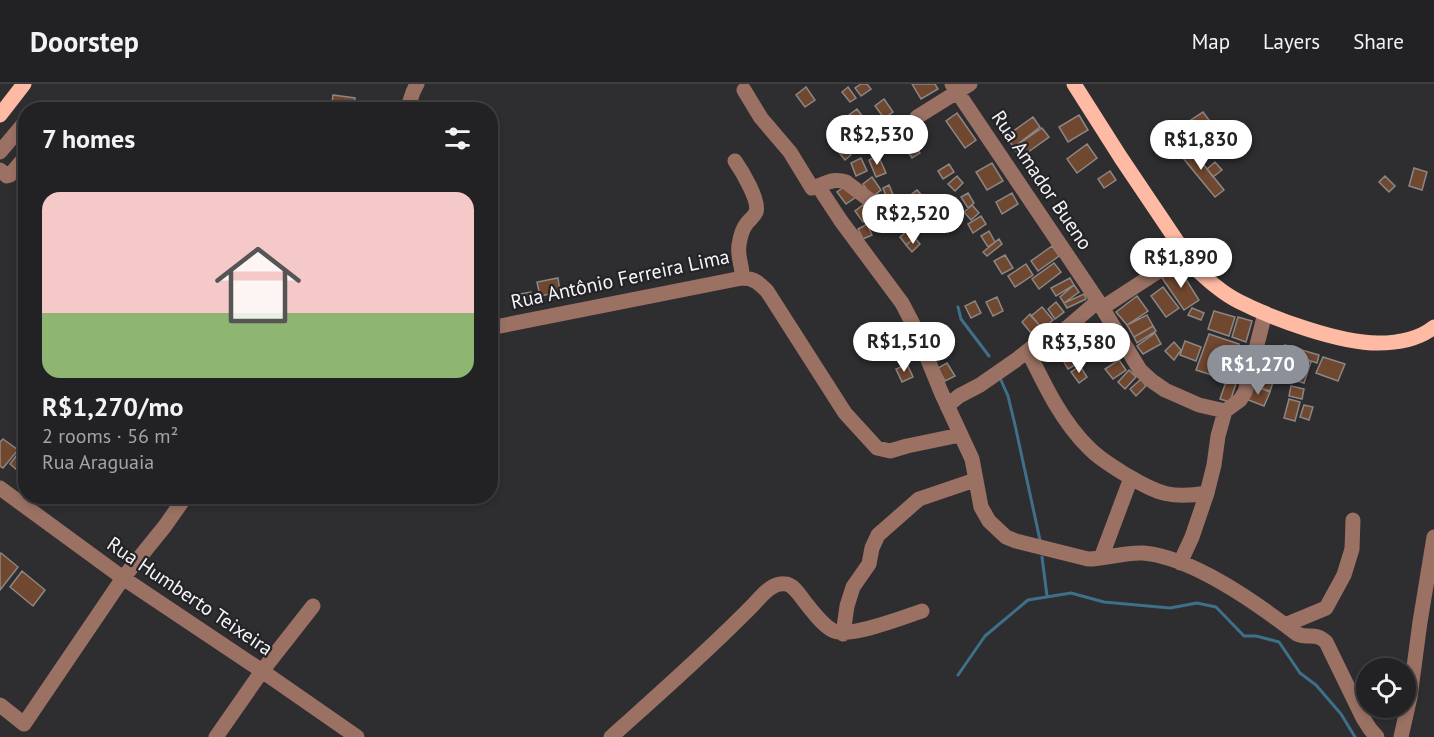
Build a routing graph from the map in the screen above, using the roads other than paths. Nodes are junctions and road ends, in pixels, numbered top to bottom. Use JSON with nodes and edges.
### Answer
{"nodes":[{"id":1,"x":24,"y":84,"type":"edge"},
{"id":2,"x":417,"y":84,"type":"edge"},
{"id":3,"x":1074,"y":84,"type":"edge"},
{"id":4,"x":960,"y":86,"type":"edge"},
{"id":5,"x":744,"y":90,"type":"dead end"},
{"id":6,"x":409,"y":102,"type":"edge"},
{"id":7,"x":4,"y":110,"type":"edge"},
{"id":8,"x":18,"y":116,"type":"edge"},
{"id":9,"x":917,"y":117,"type":"dead end"},
{"id":10,"x":18,"y":130,"type":"edge"},
{"id":11,"x":0,"y":152,"type":"edge"},
{"id":12,"x":735,"y":161,"type":"dead end"},
{"id":13,"x":18,"y":165,"type":"edge"},
{"id":14,"x":0,"y":170,"type":"edge"},
{"id":15,"x":817,"y":187,"type":"junction"},
{"id":16,"x":901,"y":224,"type":"dead end"},
{"id":17,"x":1185,"y":254,"type":"junction"},
{"id":18,"x":742,"y":278,"type":"junction"},
{"id":19,"x":1100,"y":305,"type":"junction"},
{"id":20,"x":1265,"y":313,"type":"junction"},
{"id":21,"x":498,"y":326,"type":"edge"},
{"id":22,"x":1433,"y":330,"type":"edge"},
{"id":23,"x":1028,"y":351,"type":"junction"},
{"id":24,"x":947,"y":406,"type":"junction"},
{"id":25,"x":1225,"y":411,"type":"junction"},
{"id":26,"x":960,"y":435,"type":"junction"},
{"id":27,"x":1131,"y":478,"type":"junction"},
{"id":28,"x":975,"y":480,"type":"junction"},
{"id":29,"x":0,"y":488,"type":"edge"},
{"id":30,"x":1207,"y":493,"type":"junction"},
{"id":31,"x":18,"y":501,"type":"edge"},
{"id":32,"x":22,"y":504,"type":"edge"},
{"id":33,"x":180,"y":504,"type":"edge"},
{"id":34,"x":1353,"y":520,"type":"dead end"},
{"id":35,"x":1434,"y":537,"type":"edge"},
{"id":36,"x":1101,"y":558,"type":"junction"},
{"id":37,"x":1180,"y":563,"type":"junction"},
{"id":38,"x":123,"y":578,"type":"junction"},
{"id":39,"x":313,"y":606,"type":"dead end"},
{"id":40,"x":922,"y":611,"type":"dead end"},
{"id":41,"x":1285,"y":625,"type":"junction"},
{"id":42,"x":843,"y":634,"type":"junction"},
{"id":43,"x":262,"y":671,"type":"junction"},
{"id":44,"x":0,"y":705,"type":"edge"},
{"id":45,"x":216,"y":737,"type":"edge"},
{"id":46,"x":357,"y":737,"type":"edge"},
{"id":47,"x":611,"y":737,"type":"edge"},
{"id":48,"x":1377,"y":737,"type":"edge"},
{"id":49,"x":1401,"y":737,"type":"edge"}],
"edges":[{"from":1,"to":7,"type":"main road"},
{"from":2,"to":6,"type":"street"},
{"from":3,"to":17,"type":"main road"},
{"from":4,"to":9,"type":"street"},
{"from":4,"to":19,"type":"street","name":"Rua Amador Bueno"},
{"from":5,"to":15,"type":"street"},
{"from":7,"to":8,"type":"street"},
{"from":10,"to":11,"type":"street"},
{"from":12,"to":18,"type":"street","name":"Rua Antônio Ferreira Lima"},
{"from":13,"to":14,"type":"street"},
{"from":15,"to":16,"type":"street"},
{"from":15,"to":24,"type":"street"},
{"from":17,"to":19,"type":"street"},
{"from":17,"to":20,"type":"main road"},
{"from":18,"to":21,"type":"street","name":"Rua Antônio Ferreira Lima"},
{"from":18,"to":26,"type":"street"},
{"from":19,"to":23,"type":"street"},
{"from":19,"to":25,"type":"street","name":"Rua Amador Bueno"},
{"from":20,"to":22,"type":"main road"},
{"from":20,"to":25,"type":"street"},
{"from":23,"to":24,"type":"street"},
{"from":23,"to":27,"type":"street"},
{"from":24,"to":26,"type":"street"},
{"from":25,"to":30,"type":"street"},
{"from":26,"to":28,"type":"street"},
{"from":27,"to":30,"type":"street"},
{"from":27,"to":36,"type":"street"},
{"from":28,"to":36,"type":"street"},
{"from":28,"to":42,"type":"street"},
{"from":29,"to":31,"type":"street","name":"Rua Humberto Teixeira"},
{"from":30,"to":37,"type":"street"},
{"from":32,"to":38,"type":"street","name":"Rua Humberto Teixeira"},
{"from":33,"to":38,"type":"street"},
{"from":34,"to":41,"type":"street"},
{"from":35,"to":49,"type":"street"},
{"from":36,"to":37,"type":"street"},
{"from":37,"to":41,"type":"street"},
{"from":38,"to":43,"type":"street","name":"Rua Humberto Teixeira"},
{"from":38,"to":44,"type":"street"},
{"from":39,"to":43,"type":"street"},
{"from":40,"to":42,"type":"street"},
{"from":41,"to":48,"type":"street"},
{"from":42,"to":47,"type":"street"},
{"from":43,"to":45,"type":"street"},
{"from":43,"to":46,"type":"street","name":"Rua Humberto Teixeira"}]}
